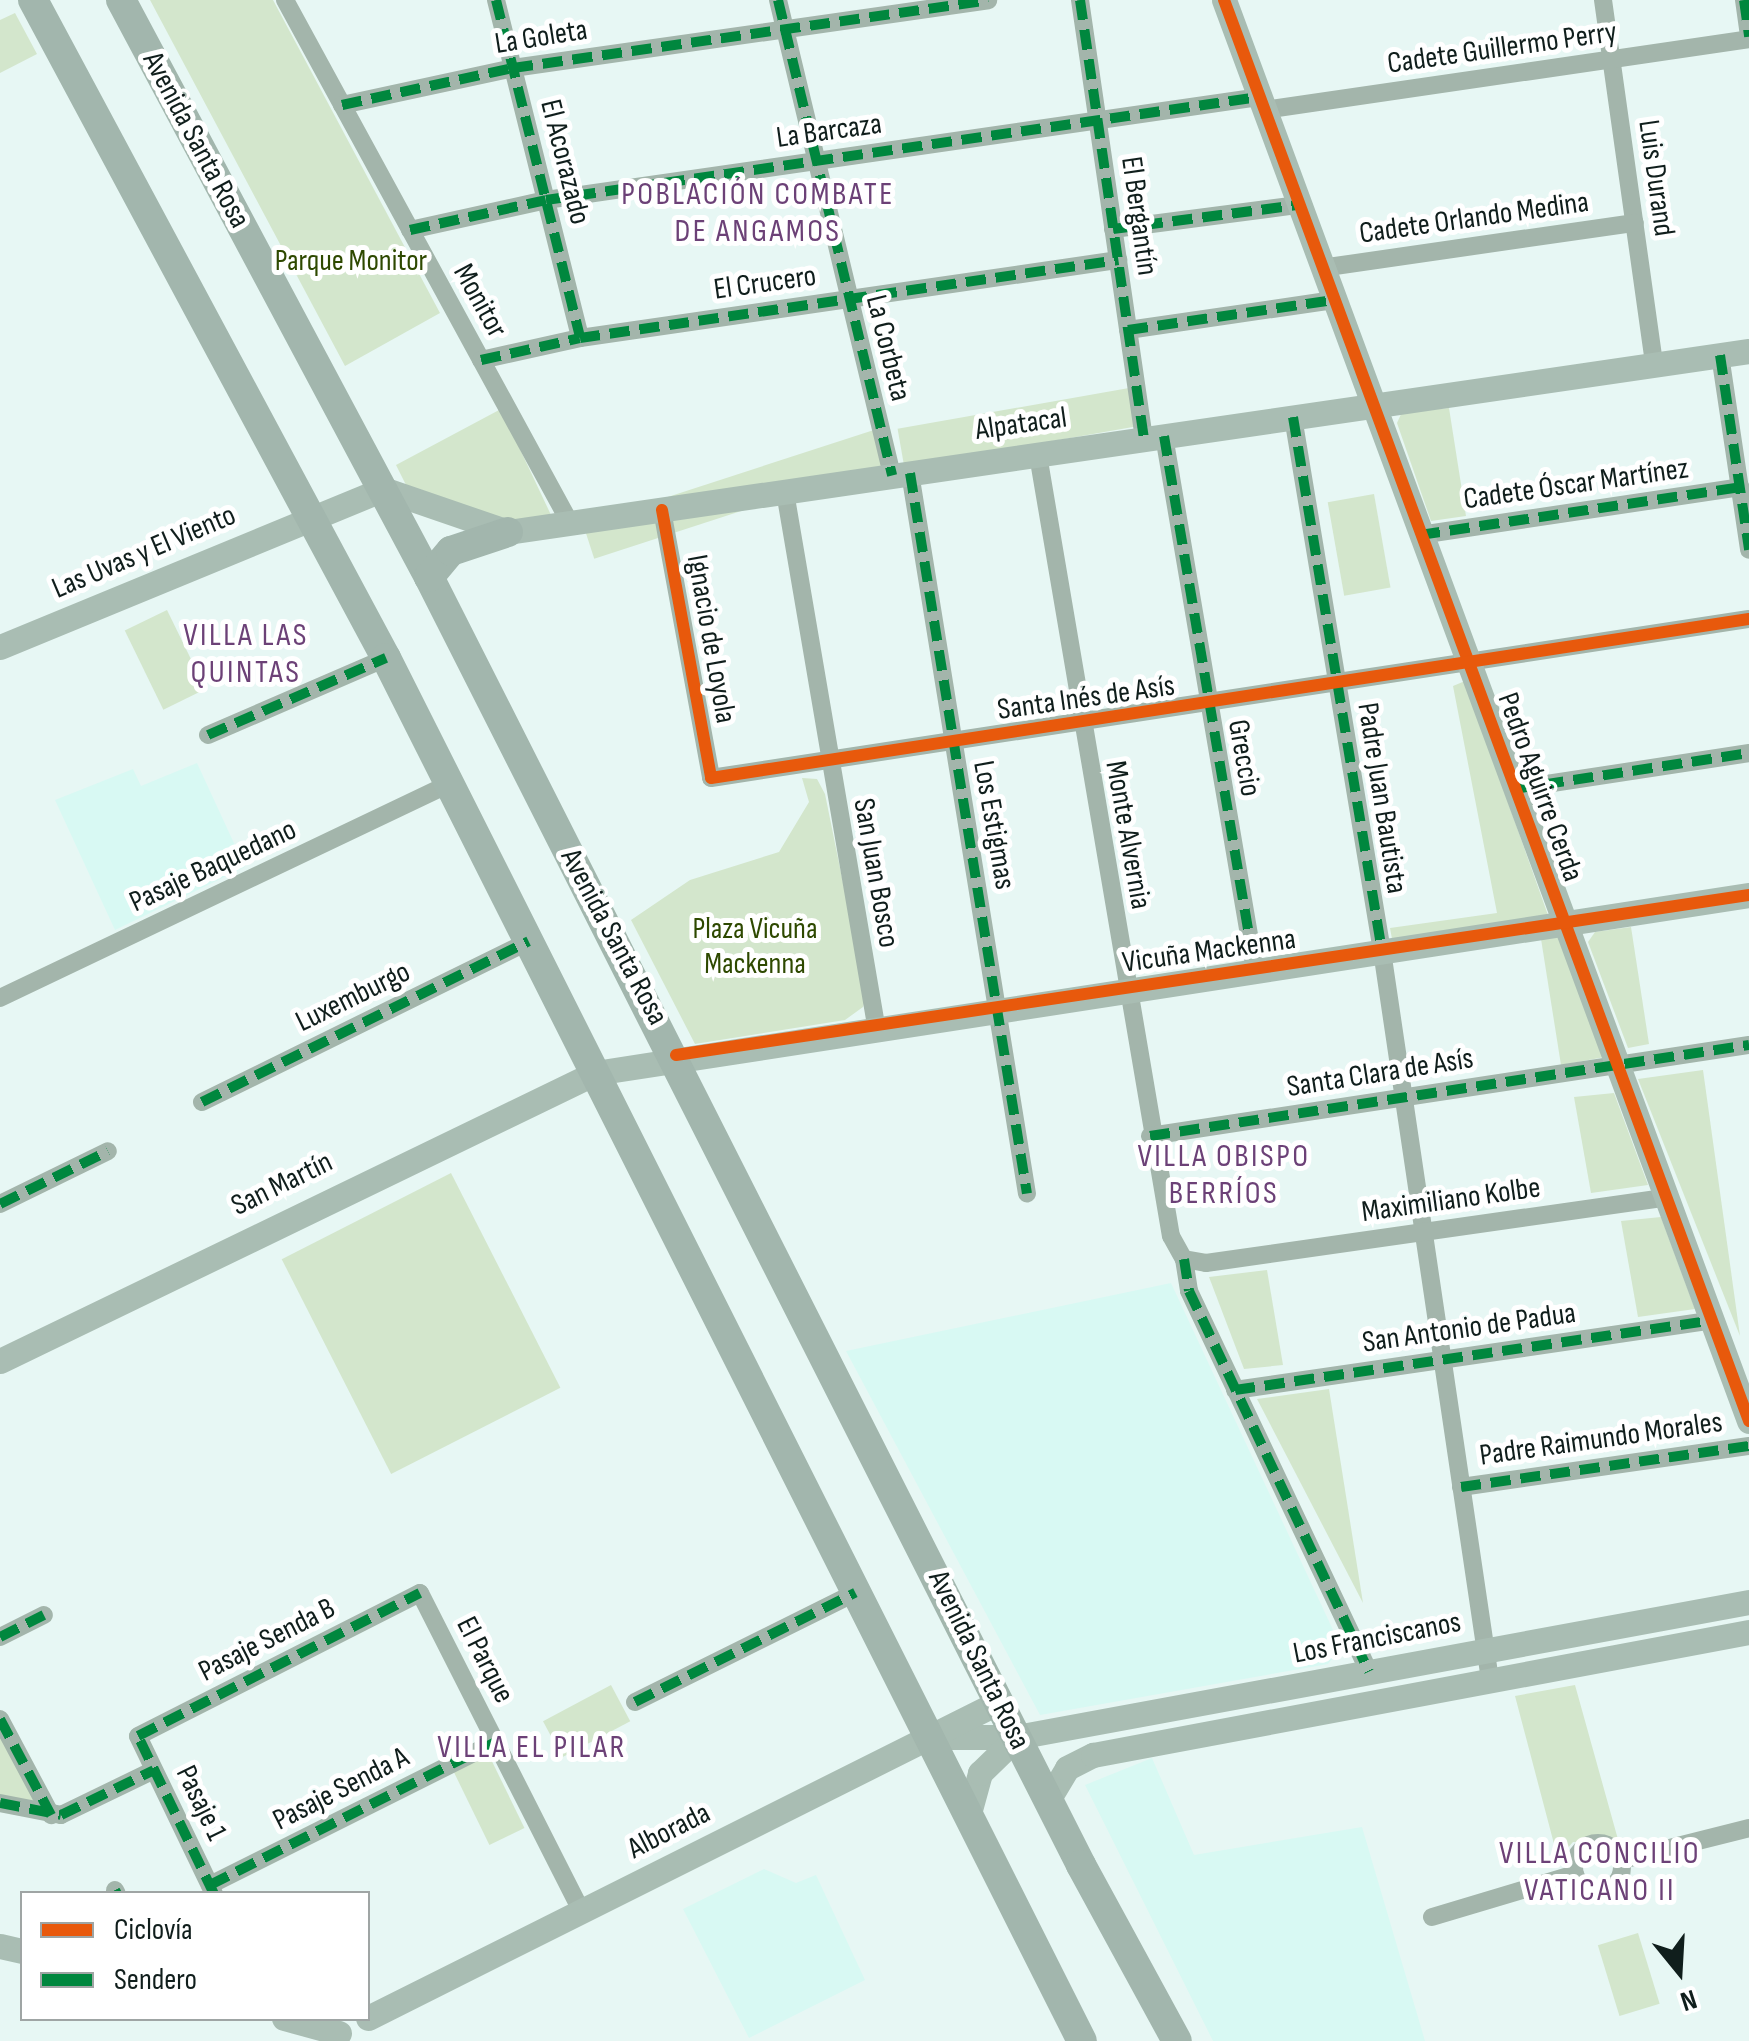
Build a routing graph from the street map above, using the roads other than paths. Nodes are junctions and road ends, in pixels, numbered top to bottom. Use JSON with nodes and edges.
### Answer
{"nodes":[{"id":1,"x":33,"y":0,"type":"edge"},
{"id":2,"x":121,"y":0,"type":"edge"},
{"id":3,"x":285,"y":0,"type":"edge"},
{"id":4,"x":496,"y":0,"type":"edge"},
{"id":5,"x":778,"y":0,"type":"edge"},
{"id":6,"x":988,"y":0,"type":"edge"},
{"id":7,"x":1080,"y":0,"type":"edge"},
{"id":8,"x":1224,"y":0,"type":"edge"},
{"id":9,"x":1604,"y":0,"type":"edge"},
{"id":10,"x":1744,"y":0,"type":"edge"},
{"id":11,"x":782,"y":29,"type":"junction"},
{"id":12,"x":1749,"y":38,"type":"edge"},
{"id":13,"x":1612,"y":60,"type":"junction"},
{"id":14,"x":513,"y":68,"type":"junction"},
{"id":15,"x":1261,"y":104,"type":"junction"},
{"id":16,"x":342,"y":106,"type":"junction"},
{"id":17,"x":1097,"y":120,"type":"junction"},
{"id":18,"x":812,"y":162,"type":"junction"},
{"id":19,"x":546,"y":200,"type":"junction"},
{"id":20,"x":1298,"y":206,"type":"junction"},
{"id":21,"x":1635,"y":223,"type":"junction"},
{"id":22,"x":1113,"y":229,"type":"junction"},
{"id":23,"x":410,"y":230,"type":"junction"},
{"id":24,"x":1118,"y":260,"type":"junction"},
{"id":25,"x":1321,"y":268,"type":"junction"},
{"id":26,"x":847,"y":299,"type":"junction"},
{"id":27,"x":1334,"y":300,"type":"junction"},
{"id":28,"x":1128,"y":330,"type":"junction"},
{"id":29,"x":580,"y":338,"type":"junction"},
{"id":30,"x":1749,"y":351,"type":"edge"},
{"id":31,"x":1720,"y":355,"type":"junction"},
{"id":32,"x":481,"y":360,"type":"junction"},
{"id":33,"x":1654,"y":364,"type":"junction"},
{"id":34,"x":1373,"y":406,"type":"junction"},
{"id":35,"x":1294,"y":418,"type":"junction"},
{"id":36,"x":1154,"y":438,"type":"junction"},
{"id":37,"x":1038,"y":454,"type":"junction"},
{"id":38,"x":901,"y":475,"type":"junction"},
{"id":39,"x":1740,"y":488,"type":"junction"},
{"id":40,"x":383,"y":489,"type":"junction"},
{"id":41,"x":785,"y":492,"type":"junction"},
{"id":42,"x":662,"y":510,"type":"junction"},
{"id":43,"x":313,"y":517,"type":"junction"},
{"id":44,"x":570,"y":523,"type":"junction"},
{"id":45,"x":508,"y":532,"type":"junction"},
{"id":46,"x":1420,"y":534,"type":"junction"},
{"id":47,"x":1749,"y":550,"type":"edge"},
{"id":48,"x":429,"y":577,"type":"junction"},
{"id":49,"x":1749,"y":619,"type":"edge"},
{"id":50,"x":0,"y":647,"type":"edge"},
{"id":51,"x":386,"y":658,"type":"junction"},
{"id":52,"x":1469,"y":666,"type":"junction"},
{"id":53,"x":1338,"y":686,"type":"junction"},
{"id":54,"x":1209,"y":705,"type":"junction"},
{"id":55,"x":1084,"y":724,"type":"junction"},
{"id":56,"x":208,"y":735,"type":"dead end"},
{"id":57,"x":955,"y":742,"type":"junction"},
{"id":58,"x":1749,"y":753,"type":"edge"},
{"id":59,"x":831,"y":761,"type":"junction"},
{"id":60,"x":711,"y":778,"type":"joint"},
{"id":61,"x":450,"y":784,"type":"junction"},
{"id":62,"x":1514,"y":789,"type":"junction"},
{"id":63,"x":1749,"y":895,"type":"edge"},
{"id":64,"x":1565,"y":924,"type":"junction"},
{"id":65,"x":529,"y":941,"type":"junction"},
{"id":66,"x":1382,"y":951,"type":"junction"},
{"id":67,"x":1254,"y":970,"type":"junction"},
{"id":68,"x":1129,"y":988,"type":"junction"},
{"id":69,"x":0,"y":998,"type":"edge"},
{"id":70,"x":1000,"y":1007,"type":"junction"},
{"id":71,"x":876,"y":1026,"type":"junction"},
{"id":72,"x":1749,"y":1045,"type":"edge"},
{"id":73,"x":676,"y":1055,"type":"junction"},
{"id":74,"x":1618,"y":1064,"type":"junction"},
{"id":75,"x":595,"y":1072,"type":"junction"},
{"id":76,"x":1404,"y":1098,"type":"junction"},
{"id":77,"x":202,"y":1102,"type":"dead end"},
{"id":78,"x":1150,"y":1136,"type":"junction"},
{"id":79,"x":108,"y":1151,"type":"dead end"},
{"id":80,"x":1026,"y":1194,"type":"dead end"},
{"id":81,"x":1666,"y":1197,"type":"junction"},
{"id":82,"x":0,"y":1204,"type":"edge"},
{"id":83,"x":1424,"y":1232,"type":"junction"},
{"id":84,"x":1184,"y":1259,"type":"junction"},
{"id":85,"x":1712,"y":1320,"type":"junction"},
{"id":86,"x":1443,"y":1360,"type":"junction"},
{"id":87,"x":0,"y":1361,"type":"edge"},
{"id":88,"x":1235,"y":1390,"type":"junction"},
{"id":89,"x":1749,"y":1422,"type":"edge"},
{"id":90,"x":1749,"y":1446,"type":"edge"},
{"id":91,"x":1462,"y":1487,"type":"junction"},
{"id":92,"x":856,"y":1592,"type":"junction"},
{"id":93,"x":420,"y":1593,"type":"joint"},
{"id":94,"x":1749,"y":1602,"type":"edge"},
{"id":95,"x":44,"y":1616,"type":"dead end"},
{"id":96,"x":1749,"y":1632,"type":"edge"},
{"id":97,"x":0,"y":1638,"type":"edge"},
{"id":98,"x":1486,"y":1650,"type":"junction"},
{"id":99,"x":1369,"y":1672,"type":"junction"},
{"id":100,"x":1490,"y":1680,"type":"junction"},
{"id":101,"x":1306,"y":1684,"type":"junction"},
{"id":102,"x":634,"y":1702,"type":"dead end"},
{"id":103,"x":999,"y":1702,"type":"junction"},
{"id":104,"x":1312,"y":1713,"type":"junction"},
{"id":105,"x":0,"y":1719,"type":"edge"},
{"id":106,"x":138,"y":1736,"type":"joint"},
{"id":107,"x":928,"y":1737,"type":"junction"},
{"id":108,"x":1017,"y":1738,"type":"junction"},
{"id":109,"x":496,"y":1742,"type":"junction"},
{"id":110,"x":154,"y":1770,"type":"junction"},
{"id":111,"x":1048,"y":1800,"type":"junction"},
{"id":112,"x":0,"y":1803,"type":"edge"},
{"id":113,"x":51,"y":1816,"type":"junction"},
{"id":114,"x":968,"y":1817,"type":"junction"},
{"id":115,"x":1749,"y":1828,"type":"edge"},
{"id":116,"x":1622,"y":1860,"type":"junction"},
{"id":117,"x":1575,"y":1874,"type":"junction"},
{"id":118,"x":212,"y":1889,"type":"edge"},
{"id":119,"x":581,"y":1911,"type":"junction"},
{"id":120,"x":1432,"y":1917,"type":"dead end"},
{"id":121,"x":370,"y":2016,"type":"edge"},
{"id":122,"x":293,"y":2021,"type":"edge"},
{"id":123,"x":363,"y":2021,"type":"edge"},
{"id":124,"x":339,"y":2037,"type":"edge"},
{"id":125,"x":1082,"y":2041,"type":"edge"},
{"id":126,"x":1177,"y":2041,"type":"edge"}],
"edges":[{"from":1,"to":43,"type":"main road"},
{"from":2,"to":40,"type":"main road","name":"Avenida Santa Rosa"},
{"from":3,"to":16,"type":"street","name":"Monitor"},
{"from":4,"to":14,"type":"street","name":"El Acorazado"},
{"from":5,"to":11,"type":"street","name":"La Corbeta"},
{"from":6,"to":11,"type":"street","name":"La Goleta"},
{"from":7,"to":17,"type":"street","name":"El Bergantín"},
{"from":8,"to":15,"type":"street","name":"Pedro Aguirre Cerda"},
{"from":9,"to":13,"type":"street","name":"Luis Durand"},
{"from":10,"to":12,"type":"street"},
{"from":11,"to":14,"type":"street","name":"La Goleta"},
{"from":11,"to":18,"type":"street","name":"La Corbeta"},
{"from":12,"to":13,"type":"street","name":"Cadete Guillermo Perry"},
{"from":13,"to":15,"type":"street","name":"Cadete Guillermo Perry"},
{"from":13,"to":21,"type":"street","name":"Luis Durand"},
{"from":14,"to":16,"type":"street","name":"La Goleta"},
{"from":14,"to":19,"type":"street","name":"El Acorazado"},
{"from":15,"to":17,"type":"street","name":"La Barcaza"},
{"from":15,"to":20,"type":"street","name":"Pedro Aguirre Cerda"},
{"from":16,"to":23,"type":"street","name":"Monitor"},
{"from":17,"to":18,"type":"street","name":"La Barcaza"},
{"from":17,"to":22,"type":"street","name":"El Bergantín"},
{"from":18,"to":19,"type":"street","name":"La Barcaza"},
{"from":18,"to":26,"type":"street","name":"La Corbeta"},
{"from":19,"to":23,"type":"street","name":"La Barcaza"},
{"from":19,"to":29,"type":"street","name":"El Acorazado"},
{"from":20,"to":22,"type":"street"},
{"from":20,"to":25,"type":"street","name":"Pedro Aguirre Cerda"},
{"from":21,"to":25,"type":"street","name":"Cadete Orlando Medina"},
{"from":21,"to":33,"type":"street","name":"Luis Durand"},
{"from":22,"to":24,"type":"street","name":"El Bergantín"},
{"from":23,"to":32,"type":"street","name":"Monitor"},
{"from":24,"to":26,"type":"street","name":"El Crucero"},
{"from":24,"to":28,"type":"street","name":"El Bergantín"},
{"from":25,"to":27,"type":"street","name":"Pedro Aguirre Cerda"},
{"from":26,"to":29,"type":"street","name":"El Crucero"},
{"from":26,"to":38,"type":"street","name":"La Corbeta"},
{"from":27,"to":28,"type":"street"},
{"from":27,"to":34,"type":"street","name":"Pedro Aguirre Cerda"},
{"from":28,"to":36,"type":"street","name":"El Bergantín"},
{"from":29,"to":32,"type":"street","name":"El Crucero"},
{"from":30,"to":31,"type":"street","name":"Alpatacal"},
{"from":31,"to":33,"type":"street","name":"Alpatacal"},
{"from":31,"to":39,"type":"street"},
{"from":32,"to":44,"type":"street","name":"Monitor"},
{"from":33,"to":34,"type":"street","name":"Alpatacal"},
{"from":34,"to":35,"type":"street","name":"Alpatacal"},
{"from":34,"to":46,"type":"street","name":"Pedro Aguirre Cerda"},
{"from":35,"to":36,"type":"street","name":"Alpatacal"},
{"from":35,"to":53,"type":"street","name":"Padre Juan Bautista"},
{"from":36,"to":37,"type":"street","name":"Alpatacal"},
{"from":36,"to":54,"type":"street","name":"Greccio"},
{"from":37,"to":38,"type":"street","name":"Alpatacal"},
{"from":37,"to":55,"type":"street","name":"Monte Alvernia"},
{"from":38,"to":41,"type":"street","name":"Alpatacal"},
{"from":38,"to":57,"type":"street","name":"Los Estigmas"},
{"from":39,"to":46,"type":"street","name":"Cadete Óscar Martínez"},
{"from":39,"to":47,"type":"street"},
{"from":40,"to":43,"type":"street"},
{"from":40,"to":45,"type":"street","name":"Alpatacal"},
{"from":40,"to":48,"type":"main road","name":"Avenida Santa Rosa"},
{"from":41,"to":42,"type":"street","name":"Alpatacal"},
{"from":41,"to":59,"type":"street","name":"San Juan Bosco"},
{"from":42,"to":44,"type":"street","name":"Alpatacal"},
{"from":42,"to":60,"type":"street","name":"Ignacio de Loyola"},
{"from":43,"to":50,"type":"street","name":"Las Uvas y El Viento"},
{"from":43,"to":51,"type":"main road"},
{"from":44,"to":45,"type":"street","name":"Alpatacal"},
{"from":45,"to":48,"type":"main road"},
{"from":46,"to":52,"type":"street","name":"Pedro Aguirre Cerda"},
{"from":48,"to":73,"type":"main road","name":"Avenida Santa Rosa"},
{"from":49,"to":52,"type":"street","name":"Santa Inés de Asís"},
{"from":51,"to":56,"type":"street"},
{"from":51,"to":61,"type":"main road"},
{"from":52,"to":53,"type":"street","name":"Santa Inés de Asís"},
{"from":52,"to":62,"type":"street","name":"Pedro Aguirre Cerda"},
{"from":53,"to":54,"type":"street","name":"Santa Inés de Asís"},
{"from":53,"to":66,"type":"street","name":"Padre Juan Bautista"},
{"from":54,"to":55,"type":"street","name":"Santa Inés de Asís"},
{"from":54,"to":67,"type":"street","name":"Greccio"},
{"from":55,"to":57,"type":"street","name":"Santa Inés de Asís"},
{"from":55,"to":68,"type":"street","name":"Monte Alvernia"},
{"from":57,"to":59,"type":"street","name":"Santa Inés de Asís"},
{"from":57,"to":70,"type":"street","name":"Los Estigmas"},
{"from":58,"to":62,"type":"street"},
{"from":59,"to":60,"type":"street","name":"Santa Inés de Asís"},
{"from":59,"to":71,"type":"street","name":"San Juan Bosco"},
{"from":61,"to":65,"type":"main road"},
{"from":61,"to":69,"type":"street","name":"Pasaje Baquedano"},
{"from":62,"to":64,"type":"street","name":"Pedro Aguirre Cerda"},
{"from":63,"to":64,"type":"street","name":"Vicuña Mackenna"},
{"from":64,"to":66,"type":"street","name":"Vicuña Mackenna"},
{"from":64,"to":74,"type":"street","name":"Pedro Aguirre Cerda"},
{"from":65,"to":75,"type":"main road"},
{"from":65,"to":77,"type":"street","name":"Luxemburgo"},
{"from":66,"to":67,"type":"street","name":"Vicuña Mackenna"},
{"from":66,"to":76,"type":"street","name":"Padre Juan Bautista"},
{"from":67,"to":68,"type":"street","name":"Vicuña Mackenna"},
{"from":68,"to":70,"type":"street","name":"Vicuña Mackenna"},
{"from":68,"to":78,"type":"street","name":"Monte Alvernia"},
{"from":70,"to":71,"type":"street","name":"Vicuña Mackenna"},
{"from":70,"to":80,"type":"street","name":"Los Estigmas"},
{"from":71,"to":73,"type":"street","name":"Vicuña Mackenna"},
{"from":72,"to":74,"type":"street","name":"Santa Clara de Asís"},
{"from":73,"to":75,"type":"street","name":"Vicuña Mackenna"},
{"from":73,"to":103,"type":"main road","name":"Avenida Santa Rosa"},
{"from":74,"to":76,"type":"street","name":"Santa Clara de Asís"},
{"from":74,"to":81,"type":"street","name":"Pedro Aguirre Cerda"},
{"from":75,"to":87,"type":"street","name":"San Martín"},
{"from":75,"to":92,"type":"main road"},
{"from":76,"to":78,"type":"street","name":"Santa Clara de Asís"},
{"from":76,"to":83,"type":"street","name":"Padre Juan Bautista"},
{"from":78,"to":84,"type":"street","name":"Monte Alvernia"},
{"from":79,"to":82,"type":"street"},
{"from":81,"to":83,"type":"street","name":"Maximiliano Kolbe"},
{"from":81,"to":85,"type":"street","name":"Pedro Aguirre Cerda"},
{"from":83,"to":84,"type":"street","name":"Maximiliano Kolbe"},
{"from":83,"to":86,"type":"street","name":"Padre Juan Bautista"},
{"from":84,"to":88,"type":"street","name":"Monte Alvernia"},
{"from":85,"to":86,"type":"street","name":"San Antonio de Padua"},
{"from":85,"to":89,"type":"street","name":"Pedro Aguirre Cerda"},
{"from":86,"to":88,"type":"street","name":"San Antonio de Padua"},
{"from":86,"to":91,"type":"street","name":"Padre Juan Bautista"},
{"from":88,"to":99,"type":"street","name":"Monte Alvernia"},
{"from":90,"to":91,"type":"street","name":"Padre Raimundo Morales"},
{"from":91,"to":98,"type":"street","name":"Padre Juan Bautista"},
{"from":92,"to":102,"type":"street"},
{"from":92,"to":107,"type":"main road"},
{"from":93,"to":106,"type":"street","name":"Pasaje Senda B"},
{"from":93,"to":109,"type":"street","name":"El Parque"},
{"from":94,"to":98,"type":"street","name":"Los Franciscanos"},
{"from":95,"to":97,"type":"street"},
{"from":96,"to":100,"type":"street","name":"Los Franciscanos"},
{"from":98,"to":99,"type":"street","name":"Los Franciscanos"},
{"from":98,"to":100,"type":"street","name":"Padre Juan Bautista"},
{"from":99,"to":101,"type":"street","name":"Los Franciscanos"},
{"from":100,"to":104,"type":"street","name":"Los Franciscanos"},
{"from":101,"to":104,"type":"street"},
{"from":101,"to":108,"type":"street","name":"Los Franciscanos"},
{"from":103,"to":107,"type":"street","name":"Alborada"},
{"from":103,"to":108,"type":"main road","name":"Avenida Santa Rosa"},
{"from":104,"to":111,"type":"street","name":"Los Franciscanos"},
{"from":105,"to":113,"type":"street"},
{"from":106,"to":110,"type":"street","name":"Pasaje 1"},
{"from":107,"to":108,"type":"street","name":"Los Franciscanos"},
{"from":107,"to":114,"type":"main road"},
{"from":107,"to":119,"type":"street","name":"Alborada"},
{"from":108,"to":111,"type":"main road","name":"Avenida Santa Rosa"},
{"from":108,"to":114,"type":"street"},
{"from":109,"to":118,"type":"street","name":"Pasaje Senda A"},
{"from":109,"to":119,"type":"street","name":"El Parque"},
{"from":110,"to":113,"type":"street"},
{"from":110,"to":118,"type":"street","name":"Pasaje 1"},
{"from":111,"to":126,"type":"main road","name":"Avenida Santa Rosa"},
{"from":112,"to":113,"type":"street"},
{"from":114,"to":125,"type":"main road"},
{"from":115,"to":116,"type":"street"},
{"from":116,"to":117,"type":"street"},
{"from":116,"to":117,"type":"street"},
{"from":117,"to":120,"type":"street"},
{"from":119,"to":121,"type":"street","name":"Alborada"},
{"from":122,"to":124,"type":"street"},
{"from":123,"to":124,"type":"street","name":"Alborada"}]}
